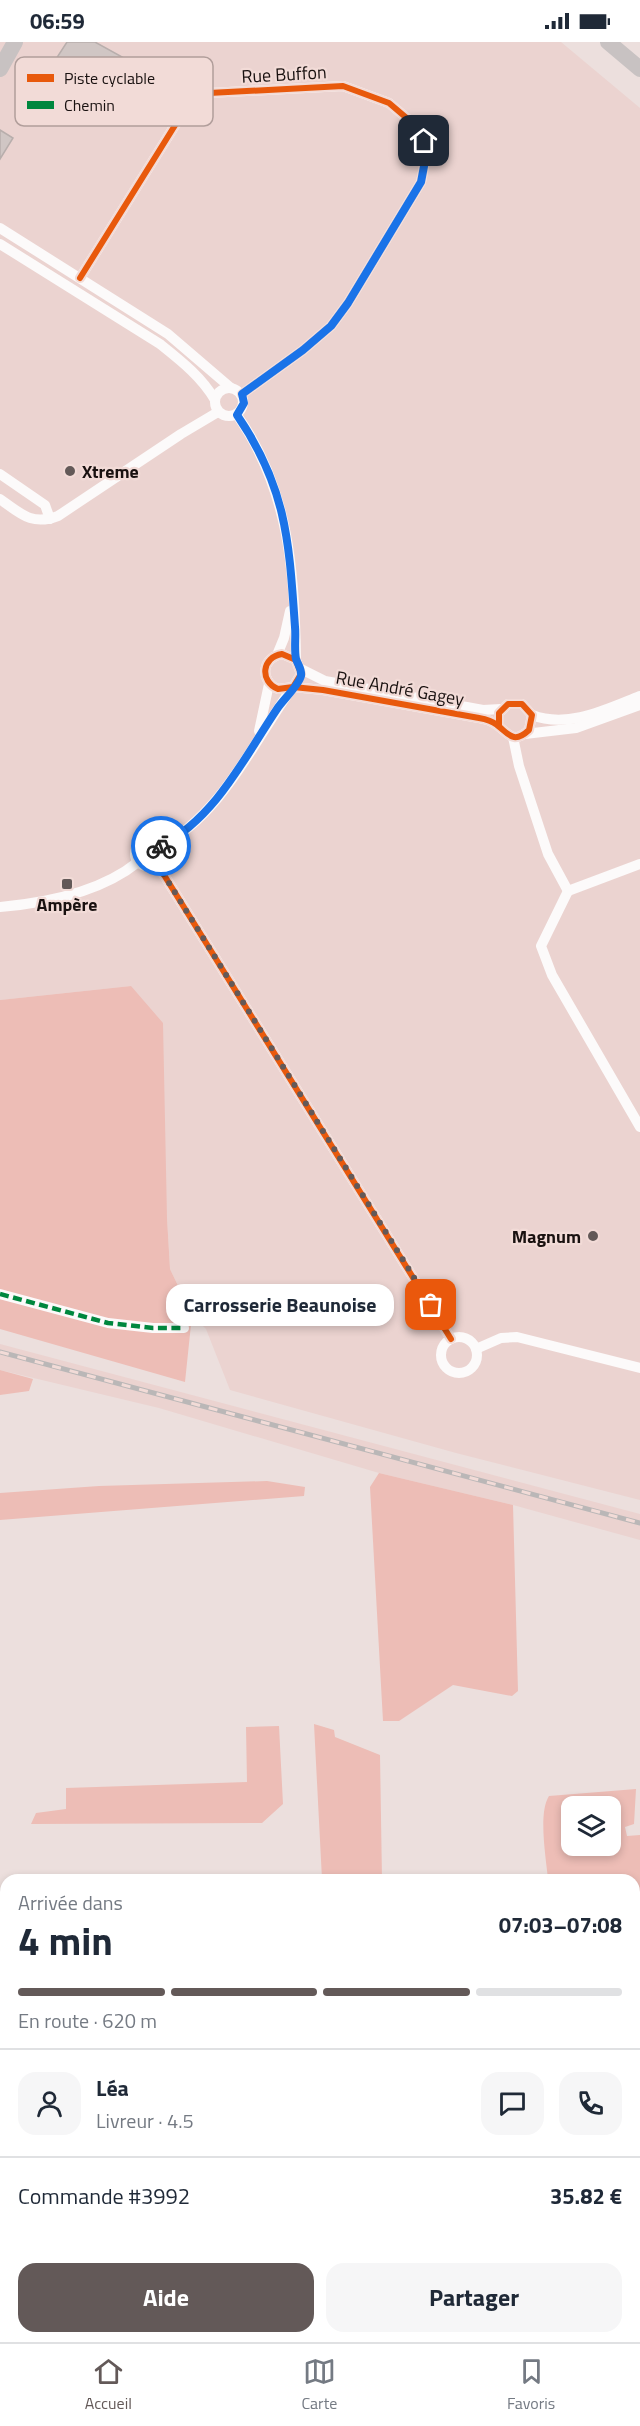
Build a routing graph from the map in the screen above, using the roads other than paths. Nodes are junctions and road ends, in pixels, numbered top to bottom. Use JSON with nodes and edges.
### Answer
{"nodes":[{"id":1,"x":15,"y":42,"type":"edge"},
{"id":2,"x":608,"y":42,"type":"edge"},
{"id":3,"x":617,"y":42,"type":"edge"},
{"id":4,"x":640,"y":61,"type":"edge"},
{"id":5,"x":0,"y":69,"type":"edge"},
{"id":6,"x":640,"y":69,"type":"edge"},
{"id":7,"x":213,"y":93,"type":"edge"},
{"id":8,"x":175,"y":126,"type":"edge"},
{"id":9,"x":0,"y":228,"type":"edge"},
{"id":10,"x":0,"y":244,"type":"edge"},
{"id":11,"x":80,"y":278,"type":"junction"},
{"id":12,"x":231,"y":388,"type":"junction"},
{"id":13,"x":242,"y":394,"type":"junction"},
{"id":14,"x":215,"y":400,"type":"junction"},
{"id":15,"x":218,"y":412,"type":"junction"},
{"id":16,"x":237,"y":415,"type":"junction"},
{"id":17,"x":0,"y":474,"type":"edge"},
{"id":18,"x":0,"y":499,"type":"edge"},
{"id":19,"x":50,"y":519,"type":"junction"},
{"id":20,"x":293,"y":596,"type":"junction"},
{"id":21,"x":277,"y":655,"type":"junction"},
{"id":22,"x":299,"y":665,"type":"junction"},
{"id":23,"x":269,"y":684,"type":"junction"},
{"id":24,"x":292,"y":688,"type":"junction"},
{"id":25,"x":640,"y":696,"type":"edge"},
{"id":26,"x":640,"y":705,"type":"edge"},
{"id":27,"x":501,"y":709,"type":"junction"},
{"id":28,"x":532,"y":715,"type":"junction"},
{"id":29,"x":499,"y":725,"type":"junction"},
{"id":30,"x":525,"y":734,"type":"junction"},
{"id":31,"x":513,"y":737,"type":"junction"},
{"id":32,"x":256,"y":740,"type":"junction"},
{"id":33,"x":158,"y":848,"type":"junction"},
{"id":34,"x":138,"y":862,"type":"junction"},
{"id":35,"x":156,"y":862,"type":"junction"},
{"id":36,"x":640,"y":864,"type":"edge"},
{"id":37,"x":568,"y":891,"type":"junction"},
{"id":38,"x":0,"y":907,"type":"edge"},
{"id":39,"x":640,"y":1127,"type":"edge"},
{"id":40,"x":0,"y":1294,"type":"edge"},
{"id":41,"x":184,"y":1328,"type":"dead end"},
{"id":42,"x":451,"y":1339,"type":"junction"},
{"id":43,"x":476,"y":1349,"type":"junction"},
{"id":44,"x":640,"y":1368,"type":"edge"}],
"edges":[{"from":1,"to":5,"type":"main road"},
{"from":2,"to":6,"type":"main road"},
{"from":3,"to":4,"type":"main road"},
{"from":7,"to":13,"type":"street","name":"Rue Buffon"},
{"from":8,"to":11,"type":"street","name":"Rue Buffon"},
{"from":9,"to":11,"type":"street"},
{"from":10,"to":14,"type":"street"},
{"from":11,"to":12,"type":"street"},
{"from":12,"to":13,"type":"street"},
{"from":12,"to":14,"type":"street"},
{"from":13,"to":16,"type":"street"},
{"from":14,"to":15,"type":"street"},
{"from":15,"to":16,"type":"street"},
{"from":15,"to":19,"type":"street"},
{"from":16,"to":20,"type":"street"},
{"from":17,"to":19,"type":"street"},
{"from":18,"to":19,"type":"street"},
{"from":20,"to":21,"type":"street"},
{"from":20,"to":22,"type":"street"},
{"from":21,"to":22,"type":"street"},
{"from":21,"to":23,"type":"street"},
{"from":22,"to":24,"type":"street"},
{"from":22,"to":27,"type":"street","name":"Rue André Gagey"},
{"from":23,"to":24,"type":"street"},
{"from":23,"to":32,"type":"street"},
{"from":24,"to":29,"type":"street","name":"Rue André Gagey"},
{"from":24,"to":32,"type":"street"},
{"from":25,"to":28,"type":"street"},
{"from":26,"to":30,"type":"street"},
{"from":27,"to":28,"type":"street"},
{"from":27,"to":29,"type":"street"},
{"from":28,"to":30,"type":"street"},
{"from":29,"to":31,"type":"street"},
{"from":30,"to":31,"type":"street"},
{"from":31,"to":37,"type":"street"},
{"from":32,"to":33,"type":"street"},
{"from":33,"to":34,"type":"street"},
{"from":33,"to":35,"type":"street"},
{"from":34,"to":35,"type":"street"},
{"from":34,"to":38,"type":"street"},
{"from":35,"to":42,"type":"street"},
{"from":36,"to":37,"type":"street"},
{"from":37,"to":39,"type":"street"},
{"from":40,"to":41,"type":"street"},
{"from":42,"to":43,"type":"street"},
{"from":42,"to":43,"type":"street"},
{"from":43,"to":44,"type":"street"}]}
